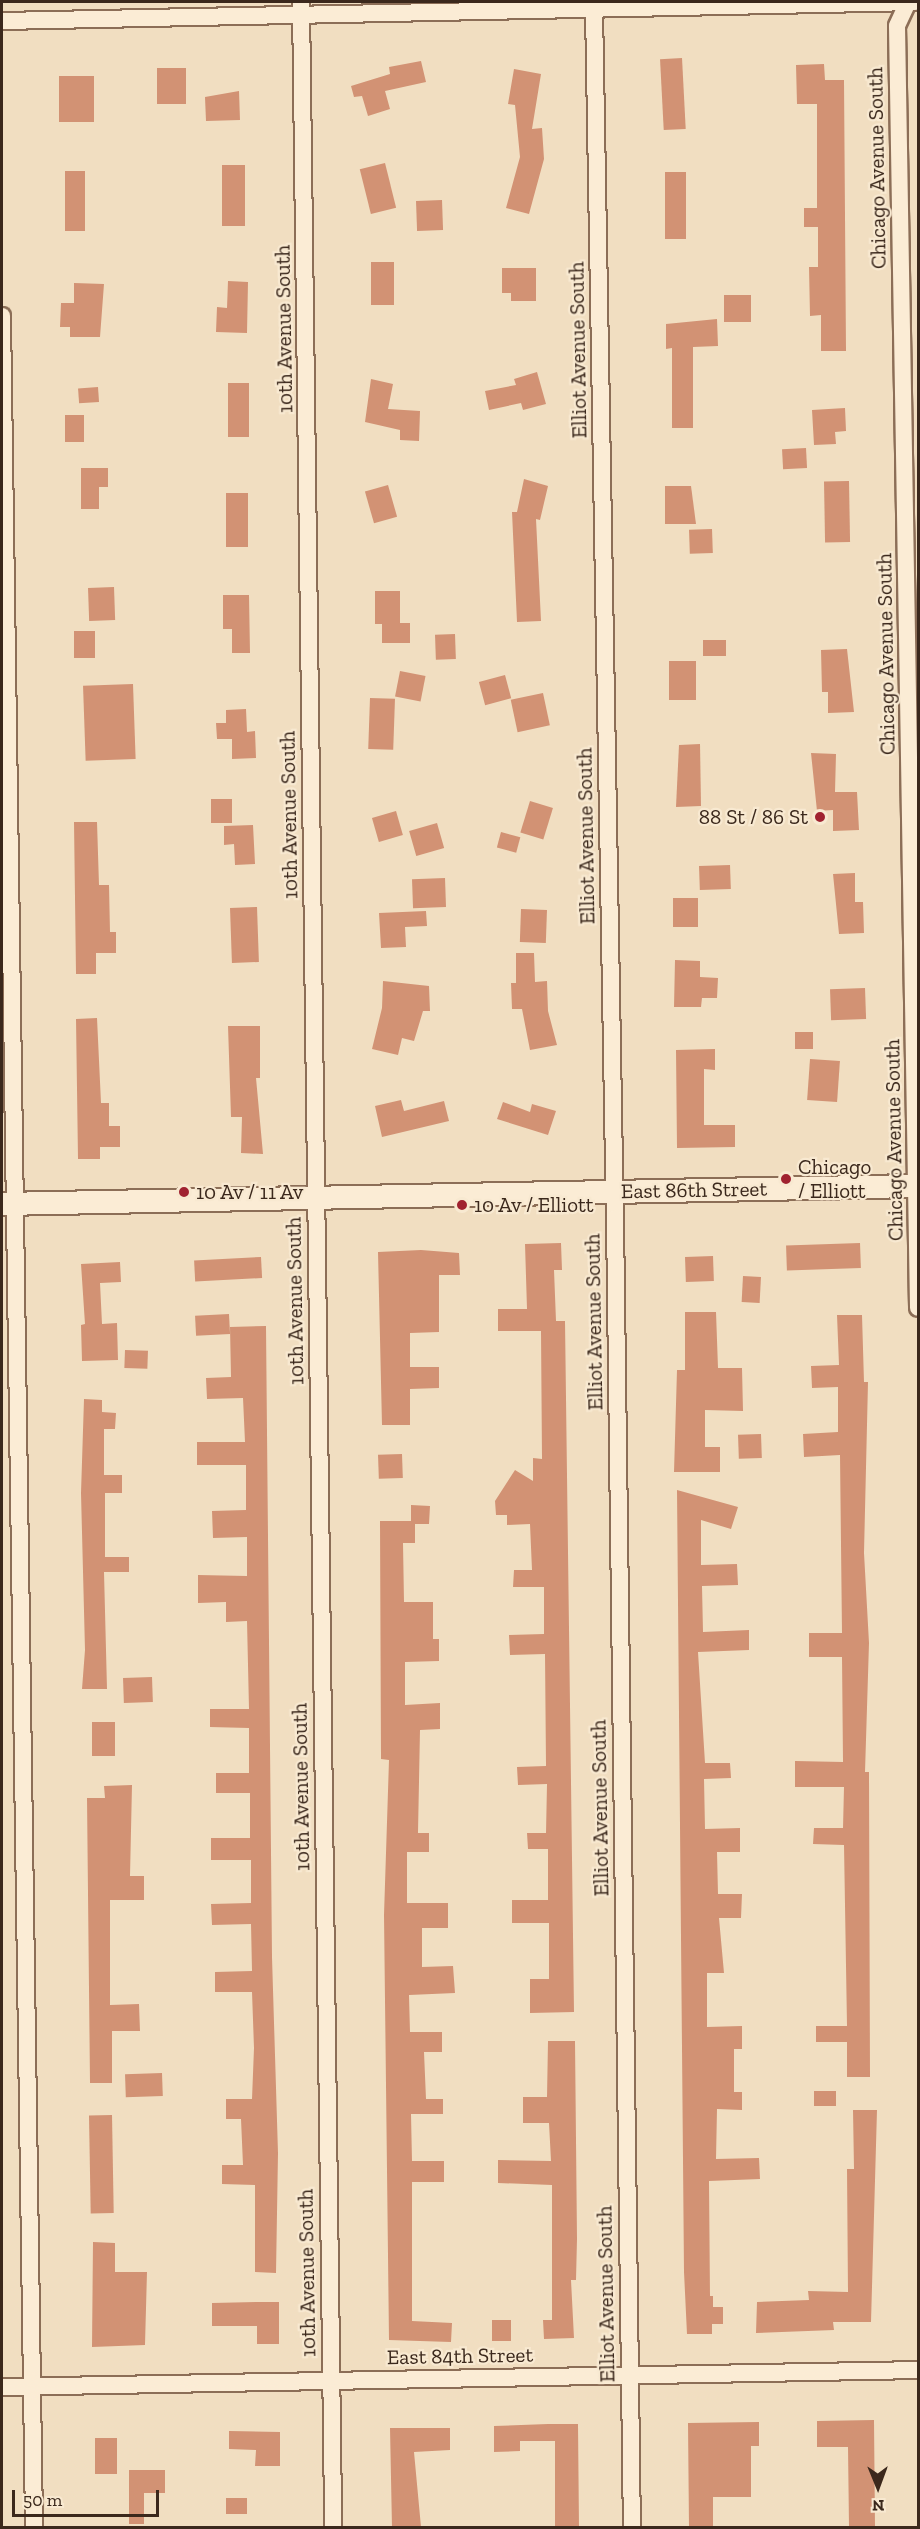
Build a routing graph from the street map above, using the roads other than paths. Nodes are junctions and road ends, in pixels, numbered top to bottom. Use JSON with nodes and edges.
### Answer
{"nodes":[{"id":1,"x":911,"y":2,"type":"edge"},
{"id":2,"x":630,"y":5,"type":"edge"},
{"id":3,"x":302,"y":8,"type":"edge"},
{"id":4,"x":594,"y":8,"type":"junction"},
{"id":5,"x":2,"y":21,"type":"edge"},
{"id":6,"x":2,"y":316,"type":"edge"},
{"id":7,"x":918,"y":1186,"type":"edge"},
{"id":8,"x":615,"y":1192,"type":"junction"},
{"id":9,"x":316,"y":1198,"type":"junction"},
{"id":10,"x":9,"y":1204,"type":"edge"},
{"id":11,"x":918,"y":1308,"type":"edge"},
{"id":12,"x":918,"y":2370,"type":"edge"},
{"id":13,"x":630,"y":2375,"type":"junction"},
{"id":14,"x":331,"y":2381,"type":"junction"},
{"id":15,"x":2,"y":2387,"type":"edge"},
{"id":16,"x":33,"y":2387,"type":"junction"},
{"id":17,"x":34,"y":2528,"type":"edge"},
{"id":18,"x":333,"y":2528,"type":"edge"},
{"id":19,"x":632,"y":2528,"type":"edge"}],
"edges":[{"from":1,"to":2,"type":"street"},
{"from":1,"to":7,"type":"street","name":"Chicago Avenue South"},
{"from":2,"to":4,"type":"street"},
{"from":3,"to":4,"type":"street"},
{"from":3,"to":5,"type":"street"},
{"from":3,"to":9,"type":"street","name":"10th Avenue South"},
{"from":4,"to":8,"type":"street","name":"Elliot Avenue South"},
{"from":6,"to":10,"type":"street"},
{"from":7,"to":8,"type":"street","name":"East 86th Street"},
{"from":7,"to":11,"type":"street","name":"Chicago Avenue South"},
{"from":8,"to":9,"type":"street","name":"East 86th Street"},
{"from":8,"to":13,"type":"street","name":"Elliot Avenue South"},
{"from":9,"to":10,"type":"street","name":"East 86th Street"},
{"from":9,"to":14,"type":"street","name":"10th Avenue South"},
{"from":10,"to":16,"type":"street"},
{"from":12,"to":13,"type":"street","name":"East 84th Street"},
{"from":13,"to":14,"type":"street","name":"East 84th Street"},
{"from":13,"to":19,"type":"street","name":"Elliot Avenue South"},
{"from":14,"to":16,"type":"street","name":"East 84th Street"},
{"from":14,"to":18,"type":"street","name":"10th Avenue South"},
{"from":15,"to":16,"type":"street","name":"East 84th Street"},
{"from":16,"to":17,"type":"street"}]}
